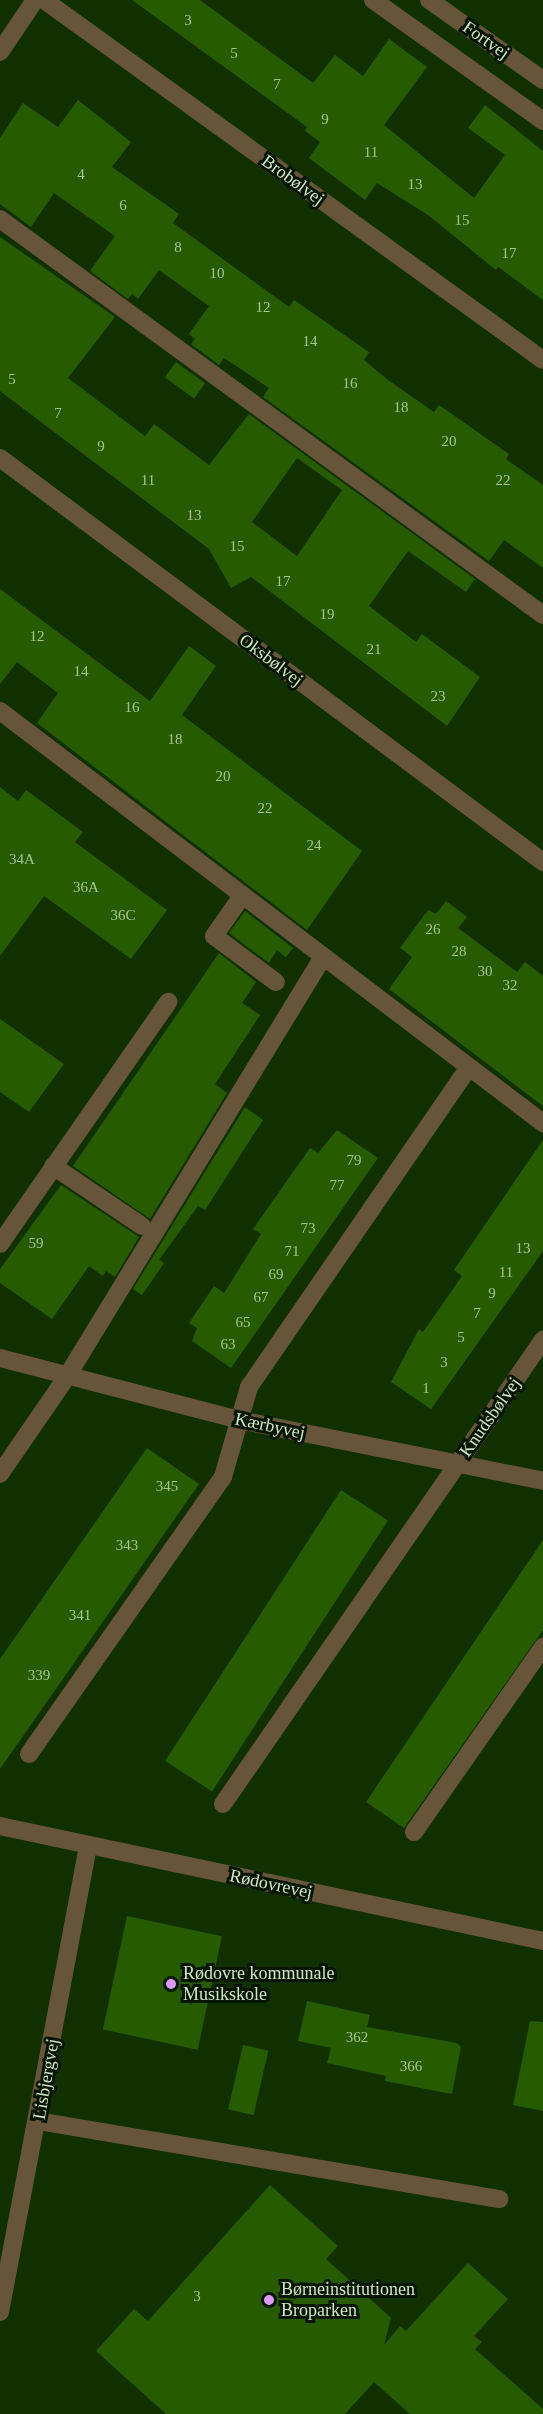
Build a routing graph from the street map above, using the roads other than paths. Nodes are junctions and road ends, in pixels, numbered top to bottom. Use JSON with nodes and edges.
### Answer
{"nodes":[{"id":1,"x":35,"y":0,"type":"edge"},
{"id":2,"x":44,"y":0,"type":"edge"},
{"id":3,"x":373,"y":0,"type":"edge"},
{"id":4,"x":429,"y":0,"type":"edge"},
{"id":5,"x":0,"y":52,"type":"edge"},
{"id":6,"x":543,"y":80,"type":"edge"},
{"id":7,"x":543,"y":121,"type":"edge"},
{"id":8,"x":0,"y":219,"type":"edge"},
{"id":9,"x":543,"y":360,"type":"edge"},
{"id":10,"x":0,"y":458,"type":"edge"},
{"id":11,"x":543,"y":615,"type":"edge"},
{"id":12,"x":0,"y":711,"type":"edge"},
{"id":13,"x":543,"y":862,"type":"edge"},
{"id":14,"x":242,"y":896,"type":"junction"},
{"id":15,"x":323,"y":957,"type":"junction"},
{"id":16,"x":276,"y":982,"type":"dead end"},
{"id":17,"x":168,"y":1002,"type":"dead end"},
{"id":18,"x":468,"y":1068,"type":"junction"},
{"id":19,"x":543,"y":1123,"type":"edge"},
{"id":20,"x":53,"y":1166,"type":"junction"},
{"id":21,"x":142,"y":1226,"type":"dead end"},
{"id":22,"x":0,"y":1244,"type":"edge"},
{"id":23,"x":543,"y":1340,"type":"edge"},
{"id":24,"x":0,"y":1358,"type":"edge"},
{"id":25,"x":66,"y":1378,"type":"junction"},
{"id":26,"x":239,"y":1420,"type":"junction"},
{"id":27,"x":457,"y":1464,"type":"junction"},
{"id":28,"x":0,"y":1474,"type":"edge"},
{"id":29,"x":543,"y":1481,"type":"edge"},
{"id":30,"x":543,"y":1647,"type":"edge"},
{"id":31,"x":29,"y":1754,"type":"dead end"},
{"id":32,"x":223,"y":1804,"type":"dead end"},
{"id":33,"x":0,"y":1826,"type":"edge"},
{"id":34,"x":414,"y":1832,"type":"dead end"},
{"id":35,"x":88,"y":1845,"type":"junction"},
{"id":36,"x":543,"y":1941,"type":"edge"},
{"id":37,"x":38,"y":2121,"type":"junction"},
{"id":38,"x":499,"y":2199,"type":"dead end"},
{"id":39,"x":1,"y":2305,"type":"edge"}],
"edges":[{"from":1,"to":5,"type":"street"},
{"from":2,"to":9,"type":"street","name":"Brobølvej"},
{"from":3,"to":7,"type":"street"},
{"from":4,"to":6,"type":"street","name":"Fortvej"},
{"from":8,"to":11,"type":"street"},
{"from":10,"to":13,"type":"street","name":"Oksbølvej"},
{"from":12,"to":14,"type":"street"},
{"from":14,"to":15,"type":"street"},
{"from":14,"to":16,"type":"street"},
{"from":15,"to":18,"type":"street"},
{"from":15,"to":25,"type":"street"},
{"from":17,"to":20,"type":"street"},
{"from":18,"to":19,"type":"street"},
{"from":18,"to":26,"type":"street"},
{"from":20,"to":21,"type":"street"},
{"from":20,"to":22,"type":"street"},
{"from":23,"to":27,"type":"street","name":"Knudsbølvej"},
{"from":24,"to":25,"type":"street","name":"Kærbyvej"},
{"from":25,"to":26,"type":"street","name":"Kærbyvej"},
{"from":25,"to":28,"type":"street"},
{"from":26,"to":27,"type":"street","name":"Kærbyvej"},
{"from":26,"to":31,"type":"street"},
{"from":27,"to":29,"type":"street","name":"Kærbyvej"},
{"from":27,"to":32,"type":"street","name":"Knudsbølvej"},
{"from":30,"to":34,"type":"street"},
{"from":33,"to":35,"type":"street","name":"Rødovrevej"},
{"from":35,"to":36,"type":"street","name":"Rødovrevej"},
{"from":35,"to":37,"type":"street","name":"Lisbjergvej"},
{"from":37,"to":38,"type":"street"},
{"from":37,"to":39,"type":"street","name":"Lisbjergvej"}]}
